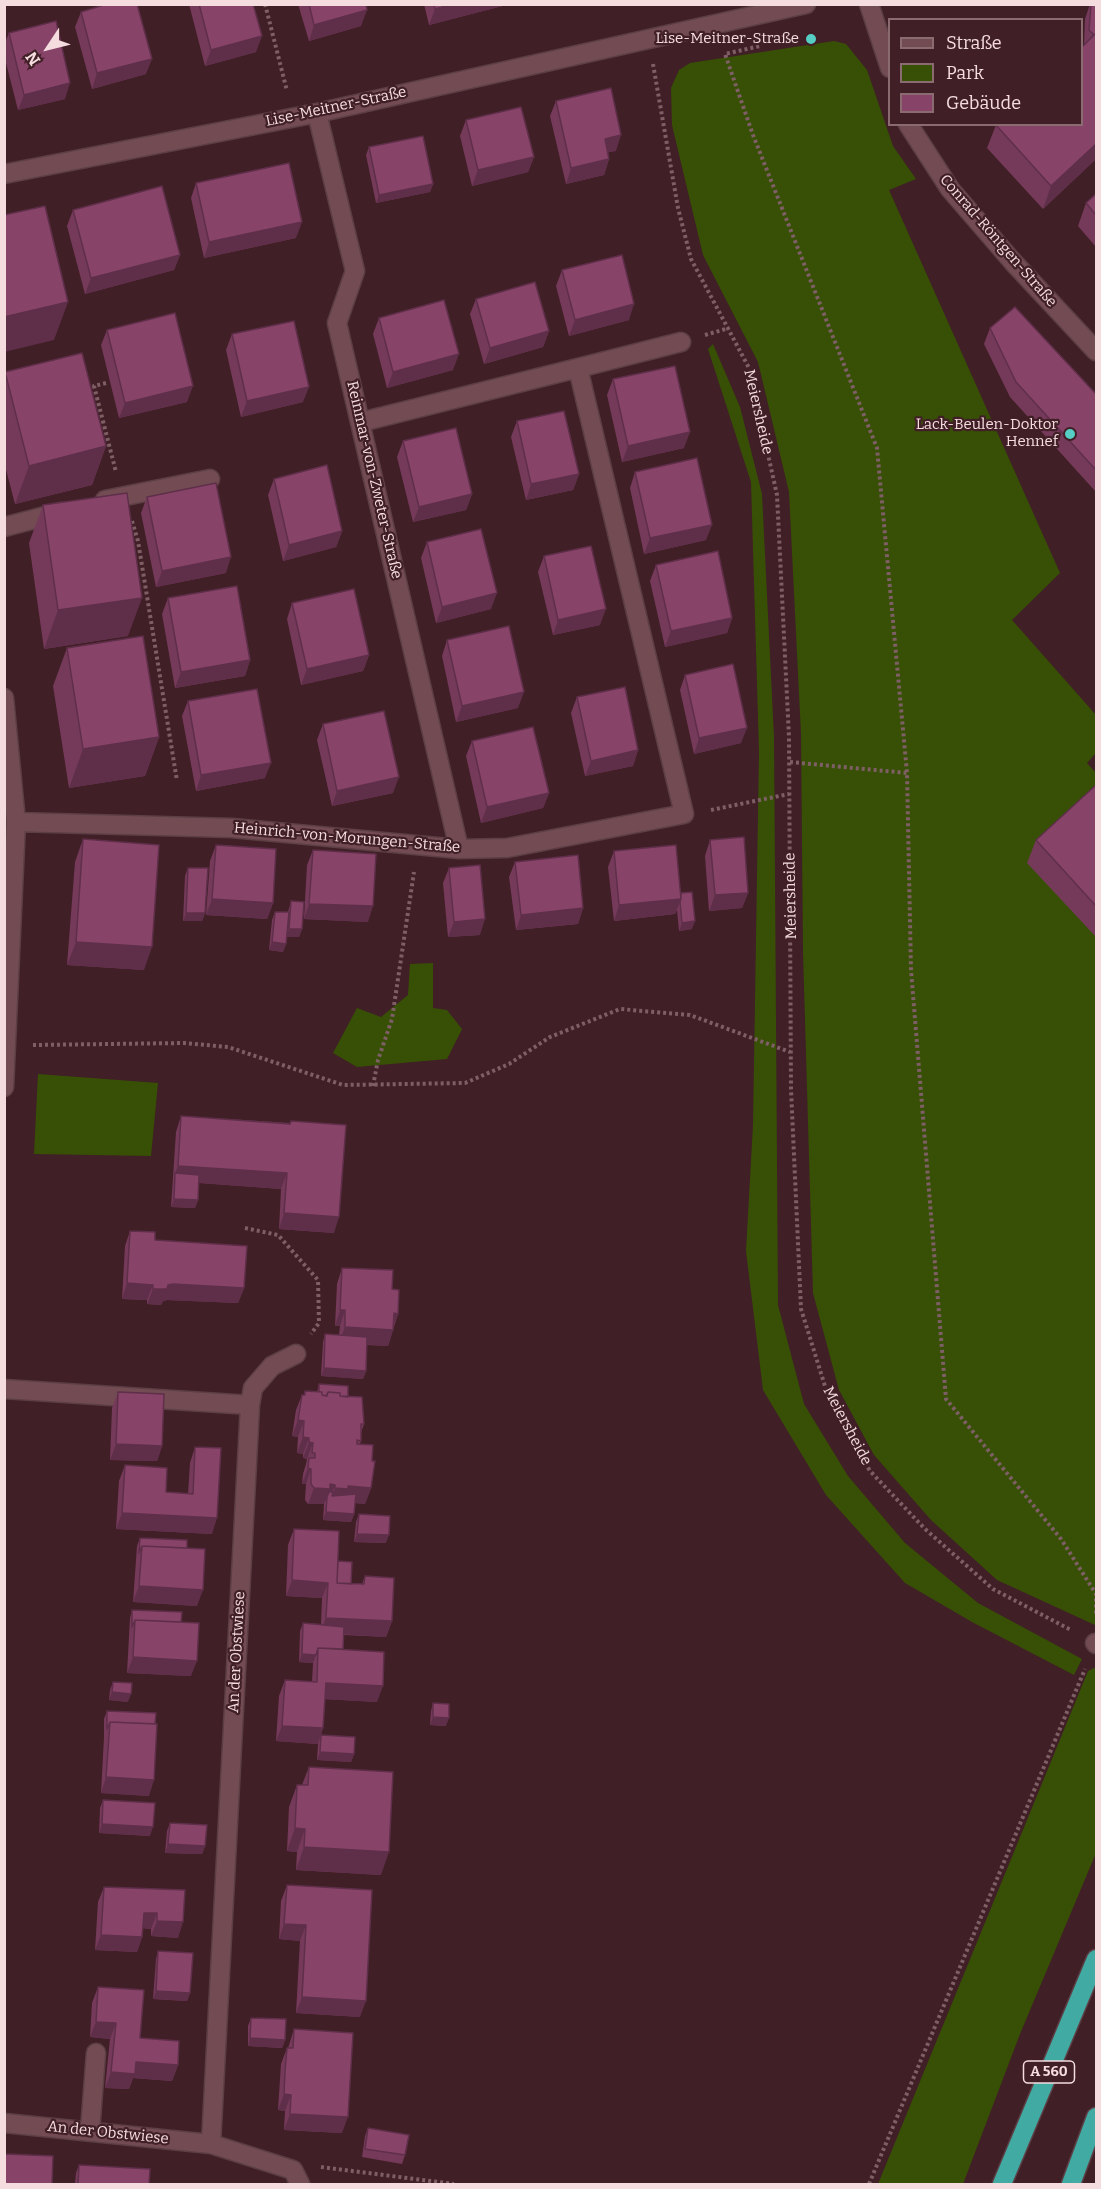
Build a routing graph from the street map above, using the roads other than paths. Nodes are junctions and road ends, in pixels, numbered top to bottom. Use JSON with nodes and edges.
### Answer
{"nodes":[{"id":1,"x":806,"y":4,"type":"edge"},
{"id":2,"x":869,"y":4,"type":"edge"},
{"id":3,"x":888,"y":62,"type":"edge"},
{"id":4,"x":317,"y":113,"type":"junction"},
{"id":5,"x":909,"y":126,"type":"edge"},
{"id":6,"x":4,"y":174,"type":"edge"},
{"id":7,"x":681,"y":342,"type":"dead end"},
{"id":8,"x":1096,"y":351,"type":"edge"},
{"id":9,"x":578,"y":368,"type":"junction"},
{"id":10,"x":362,"y":422,"type":"junction"},
{"id":11,"x":210,"y":479,"type":"dead end"},
{"id":12,"x":4,"y":527,"type":"edge"},
{"id":13,"x":4,"y":698,"type":"edge"},
{"id":14,"x":16,"y":822,"type":"junction"},
{"id":15,"x":459,"y":849,"type":"junction"},
{"id":16,"x":10,"y":857,"type":"edge"},
{"id":17,"x":6,"y":1043,"type":"edge"},
{"id":18,"x":4,"y":1087,"type":"edge"},
{"id":19,"x":296,"y":1354,"type":"road end"},
{"id":20,"x":4,"y":1389,"type":"edge"},
{"id":21,"x":250,"y":1405,"type":"junction"},
{"id":22,"x":1096,"y":1959,"type":"edge"},
{"id":23,"x":96,"y":2053,"type":"dead end"},
{"id":24,"x":1096,"y":2117,"type":"edge"},
{"id":25,"x":4,"y":2123,"type":"edge"},
{"id":26,"x":90,"y":2132,"type":"junction"},
{"id":27,"x":211,"y":2144,"type":"junction"},
{"id":28,"x":296,"y":2177,"type":"edge"},
{"id":29,"x":1002,"y":2184,"type":"edge"},
{"id":30,"x":1071,"y":2184,"type":"edge"}],
"edges":[{"from":1,"to":4,"type":"street","name":"Lise-Meitner-Straße"},
{"from":2,"to":3,"type":"street"},
{"from":4,"to":6,"type":"street","name":"Lise-Meitner-Straße"},
{"from":4,"to":10,"type":"street","name":"Reinmar-von-Zweter-Straße"},
{"from":5,"to":8,"type":"street","name":"Conrad-Röntgen-Straße"},
{"from":7,"to":9,"type":"street"},
{"from":9,"to":10,"type":"street"},
{"from":9,"to":15,"type":"street","name":"Heinrich-von-Morungen-Straße"},
{"from":10,"to":15,"type":"street","name":"Reinmar-von-Zweter-Straße"},
{"from":11,"to":12,"type":"street"},
{"from":13,"to":14,"type":"street"},
{"from":14,"to":15,"type":"street","name":"Heinrich-von-Morungen-Straße"},
{"from":14,"to":16,"type":"street"},
{"from":16,"to":17,"type":"street"},
{"from":17,"to":18,"type":"street"},
{"from":19,"to":21,"type":"street"},
{"from":20,"to":21,"type":"street"},
{"from":21,"to":27,"type":"street","name":"An der Obstwiese"},
{"from":22,"to":29,"type":"highway","number":"A 560"},
{"from":23,"to":26,"type":"street"},
{"from":24,"to":30,"type":"highway"},
{"from":25,"to":26,"type":"street","name":"An der Obstwiese"},
{"from":26,"to":27,"type":"street","name":"An der Obstwiese"},
{"from":27,"to":28,"type":"street","name":"An der Obstwiese"}]}
